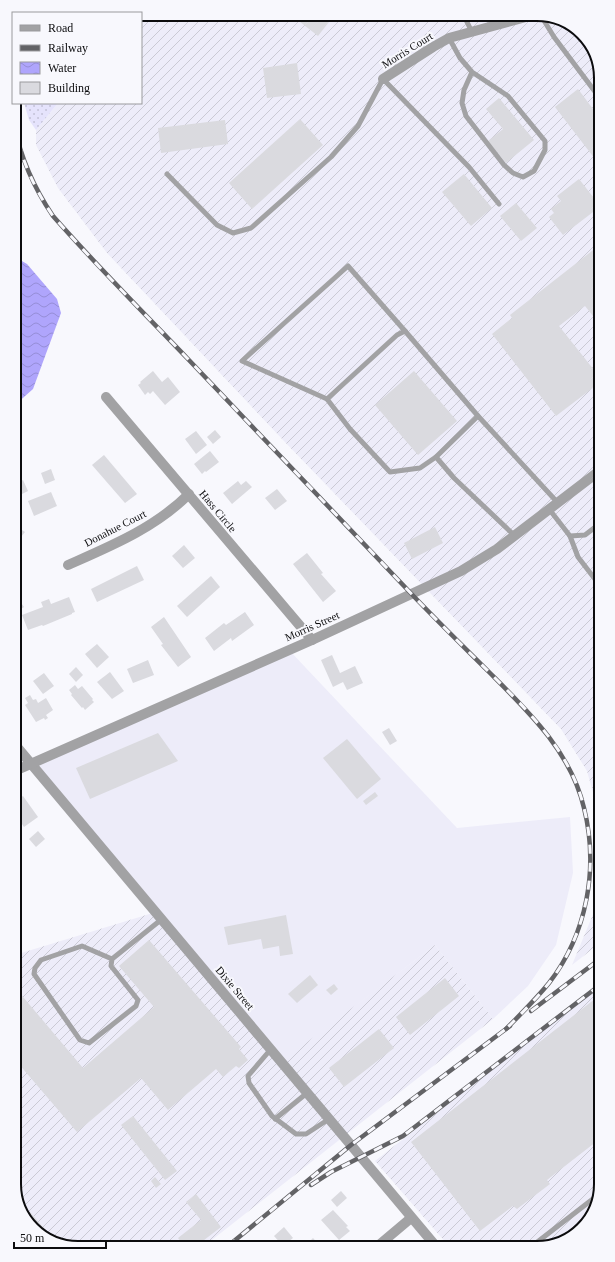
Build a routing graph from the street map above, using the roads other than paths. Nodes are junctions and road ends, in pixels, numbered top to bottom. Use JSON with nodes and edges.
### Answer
{"nodes":[{"id":1,"x":466,"y":21,"type":"edge"},
{"id":2,"x":513,"y":21,"type":"edge"},
{"id":3,"x":544,"y":21,"type":"edge"},
{"id":4,"x":472,"y":32,"type":"junction"},
{"id":5,"x":449,"y":38,"type":"junction"},
{"id":6,"x":472,"y":72,"type":"junction"},
{"id":7,"x":383,"y":79,"type":"junction"},
{"id":8,"x":594,"y":90,"type":"edge"},
{"id":9,"x":167,"y":174,"type":"dead end"},
{"id":10,"x":499,"y":204,"type":"dead end"},
{"id":11,"x":405,"y":331,"type":"junction"},
{"id":12,"x":106,"y":397,"type":"dead end"},
{"id":13,"x":327,"y":399,"type":"junction"},
{"id":14,"x":478,"y":416,"type":"junction"},
{"id":15,"x":436,"y":457,"type":"junction"},
{"id":16,"x":594,"y":475,"type":"edge"},
{"id":17,"x":189,"y":494,"type":"junction"},
{"id":18,"x":558,"y":503,"type":"junction"},
{"id":19,"x":549,"y":510,"type":"junction"},
{"id":20,"x":594,"y":528,"type":"edge"},
{"id":21,"x":515,"y":536,"type":"junction"},
{"id":22,"x":570,"y":536,"type":"junction"},
{"id":23,"x":68,"y":565,"type":"dead end"},
{"id":24,"x":594,"y":578,"type":"edge"},
{"id":25,"x":312,"y":640,"type":"junction"},
{"id":26,"x":21,"y":752,"type":"edge"},
{"id":27,"x":32,"y":764,"type":"junction"},
{"id":28,"x":21,"y":768,"type":"edge"},
{"id":29,"x":162,"y":919,"type":"junction"},
{"id":30,"x":112,"y":959,"type":"junction"},
{"id":31,"x":271,"y":1049,"type":"junction"},
{"id":32,"x":307,"y":1093,"type":"junction"},
{"id":33,"x":275,"y":1119,"type":"junction"},
{"id":34,"x":329,"y":1119,"type":"junction"},
{"id":35,"x":592,"y":1200,"type":"edge"},
{"id":36,"x":411,"y":1218,"type":"junction"},
{"id":37,"x":384,"y":1241,"type":"edge"},
{"id":38,"x":431,"y":1241,"type":"edge"},
{"id":39,"x":539,"y":1241,"type":"edge"}],
"edges":[{"from":1,"to":4,"type":"lane"},
{"from":2,"to":4,"type":"street","name":"Morris Court"},
{"from":3,"to":8,"type":"lane"},
{"from":4,"to":5,"type":"street","name":"Morris Court"},
{"from":5,"to":6,"type":"lane"},
{"from":5,"to":7,"type":"street","name":"Morris Court"},
{"from":6,"to":6,"type":"lane"},
{"from":7,"to":9,"type":"lane"},
{"from":7,"to":10,"type":"lane"},
{"from":11,"to":13,"type":"lane"},
{"from":11,"to":13,"type":"lane"},
{"from":11,"to":14,"type":"lane"},
{"from":12,"to":17,"type":"street","name":"Hass Circle"},
{"from":13,"to":15,"type":"lane"},
{"from":14,"to":15,"type":"lane"},
{"from":14,"to":18,"type":"lane"},
{"from":15,"to":21,"type":"lane"},
{"from":16,"to":18,"type":"street","name":"Morris Street"},
{"from":17,"to":23,"type":"street","name":"Donahue Court"},
{"from":17,"to":25,"type":"street","name":"Hass Circle"},
{"from":18,"to":19,"type":"street","name":"Morris Street"},
{"from":19,"to":21,"type":"street","name":"Morris Street"},
{"from":19,"to":22,"type":"lane"},
{"from":20,"to":22,"type":"lane"},
{"from":21,"to":25,"type":"street","name":"Morris Street"},
{"from":22,"to":24,"type":"lane"},
{"from":25,"to":27,"type":"street","name":"Morris Street"},
{"from":26,"to":27,"type":"street","name":"Dixie Street"},
{"from":27,"to":28,"type":"street","name":"Morris Street"},
{"from":27,"to":29,"type":"street","name":"Dixie Street"},
{"from":29,"to":30,"type":"lane"},
{"from":29,"to":31,"type":"street","name":"Dixie Street"},
{"from":30,"to":30,"type":"lane"},
{"from":31,"to":32,"type":"street","name":"Dixie Street"},
{"from":31,"to":33,"type":"lane"},
{"from":32,"to":33,"type":"lane"},
{"from":32,"to":34,"type":"street","name":"Dixie Street"},
{"from":33,"to":34,"type":"lane"},
{"from":34,"to":36,"type":"street","name":"Dixie Street"},
{"from":35,"to":39,"type":"lane"},
{"from":36,"to":37,"type":"street"},
{"from":36,"to":38,"type":"street","name":"Dixie Street"}]}
